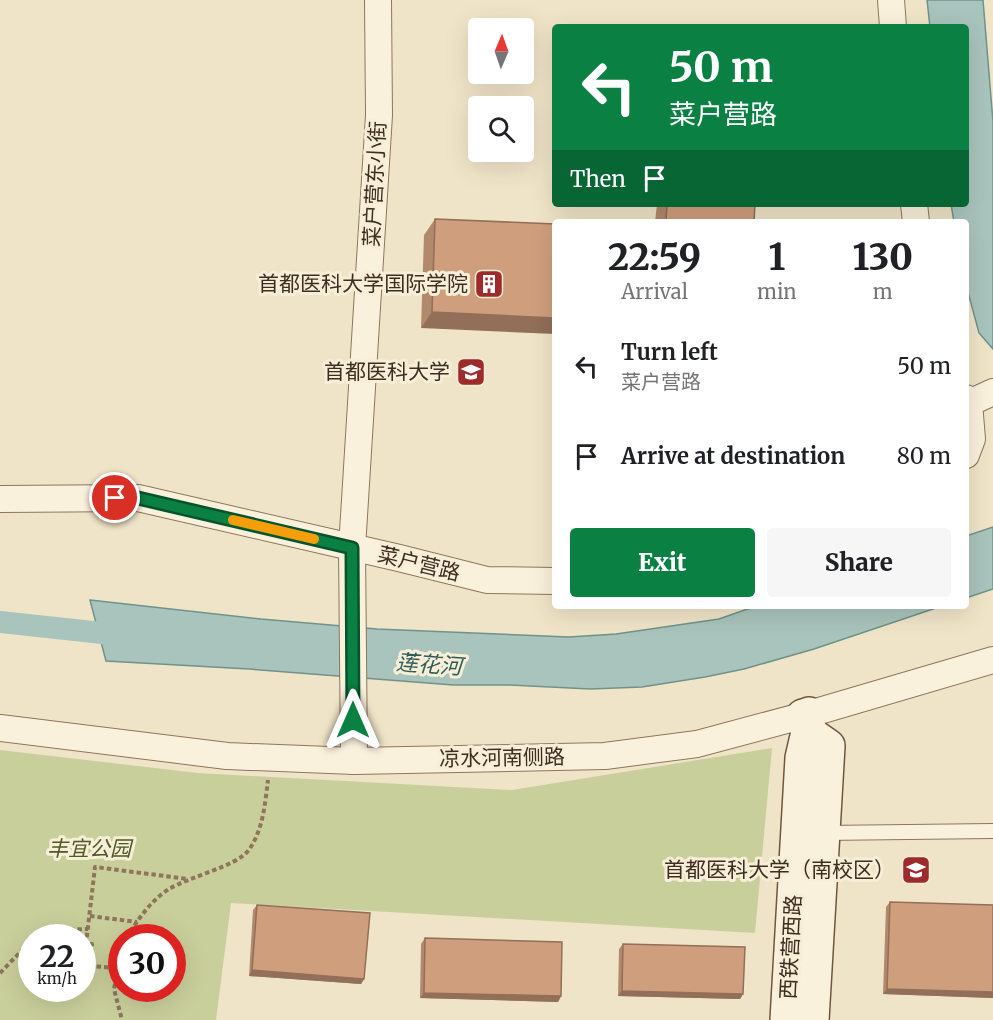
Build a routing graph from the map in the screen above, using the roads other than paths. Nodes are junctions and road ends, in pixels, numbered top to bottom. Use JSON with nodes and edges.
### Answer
{"nodes":[{"id":1,"x":378,"y":0,"type":"edge"},
{"id":2,"x":891,"y":0,"type":"edge"},
{"id":3,"x":893,"y":24,"type":"edge"},
{"id":4,"x":977,"y":397,"type":"edge"},
{"id":5,"x":969,"y":447,"type":"edge"},
{"id":6,"x":0,"y":499,"type":"edge"},
{"id":7,"x":352,"y":548,"type":"junction"},
{"id":8,"x":552,"y":581,"type":"edge"},
{"id":9,"x":993,"y":660,"type":"edge"},
{"id":10,"x":807,"y":721,"type":"junction"},
{"id":11,"x":0,"y":728,"type":"edge"},
{"id":12,"x":354,"y":760,"type":"junction"},
{"id":13,"x":993,"y":831,"type":"edge"},
{"id":14,"x":823,"y":833,"type":"junction"},
{"id":15,"x":787,"y":1020,"type":"edge"},
{"id":16,"x":812,"y":1020,"type":"edge"}],
"edges":[{"from":1,"to":7,"type":"street","name":"菜户营东小街"},
{"from":2,"to":3,"type":"street"},
{"from":4,"to":5,"type":"street"},
{"from":6,"to":7,"type":"street","name":"菜户营路"},
{"from":7,"to":8,"type":"street","name":"菜户营路"},
{"from":7,"to":12,"type":"street","name":"菜户营东小街"},
{"from":9,"to":10,"type":"street","name":"凉水河南侧路"},
{"from":10,"to":12,"type":"street","name":"凉水河南侧路"},
{"from":10,"to":14,"type":"street","name":"西铁营西路"},
{"from":10,"to":15,"type":"street","name":"西铁营西路"},
{"from":11,"to":12,"type":"street","name":"凉水河南侧路"},
{"from":13,"to":14,"type":"lane"},
{"from":14,"to":16,"type":"street","name":"西铁营西路"}]}
